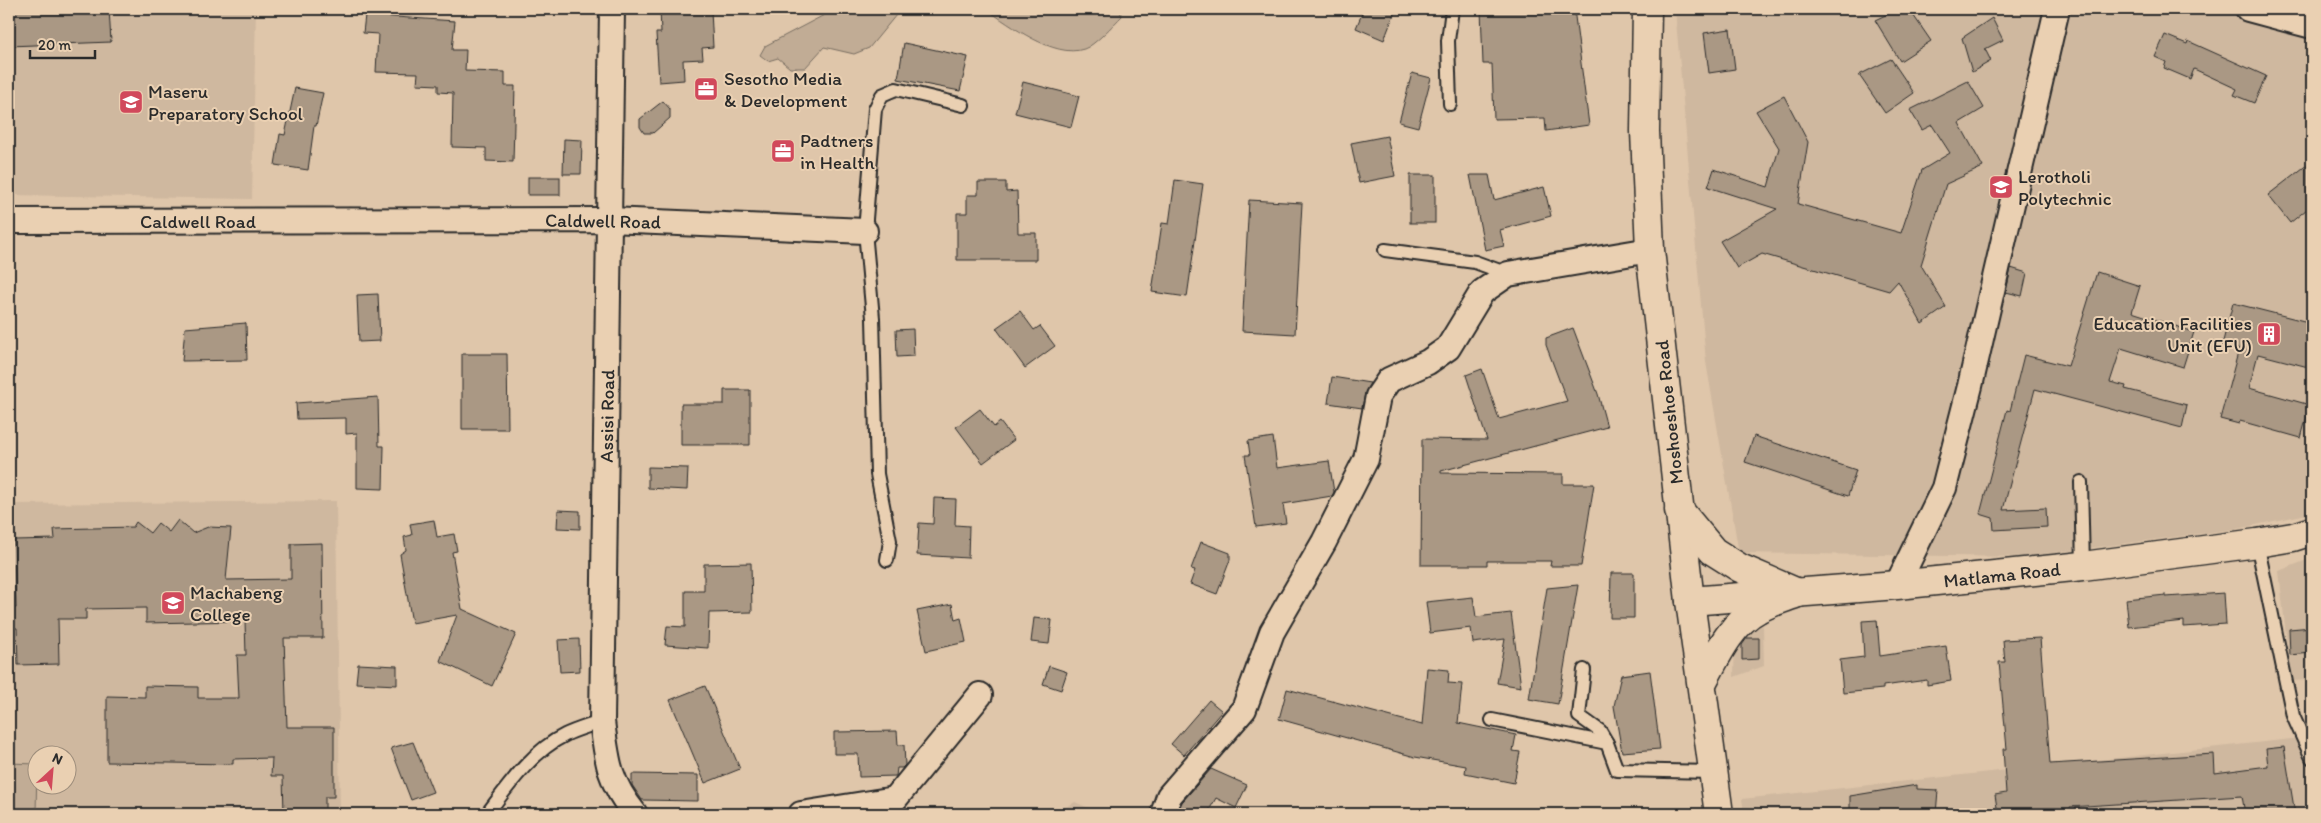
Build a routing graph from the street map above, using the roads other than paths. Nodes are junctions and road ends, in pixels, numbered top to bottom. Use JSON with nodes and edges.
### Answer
{"nodes":[{"id":1,"x":612,"y":9,"type":"edge"},
{"id":2,"x":1452,"y":9,"type":"edge"},
{"id":3,"x":1647,"y":9,"type":"edge"},
{"id":4,"x":2057,"y":9,"type":"edge"},
{"id":5,"x":2248,"y":9,"type":"edge"},
{"id":6,"x":2312,"y":26,"type":"edge"},
{"id":7,"x":1450,"y":104,"type":"dead end"},
{"id":8,"x":963,"y":105,"type":"dead end"},
{"id":9,"x":9,"y":219,"type":"edge"},
{"id":10,"x":610,"y":220,"type":"junction"},
{"id":11,"x":865,"y":231,"type":"junction"},
{"id":12,"x":1385,"y":250,"type":"dead end"},
{"id":13,"x":1650,"y":250,"type":"junction"},
{"id":14,"x":1508,"y":274,"type":"junction"},
{"id":15,"x":2081,"y":482,"type":"dead end"},
{"id":16,"x":1679,"y":510,"type":"junction"},
{"id":17,"x":2312,"y":531,"type":"edge"},
{"id":18,"x":2257,"y":543,"type":"junction"},
{"id":19,"x":887,"y":560,"type":"dead end"},
{"id":20,"x":2083,"y":566,"type":"junction"},
{"id":21,"x":1897,"y":586,"type":"junction"},
{"id":22,"x":1798,"y":592,"type":"junction"},
{"id":23,"x":1690,"y":601,"type":"junction"},
{"id":24,"x":1584,"y":670,"type":"dead end"},
{"id":25,"x":1702,"y":683,"type":"junction"},
{"id":26,"x":980,"y":695,"type":"dead end"},
{"id":27,"x":1492,"y":720,"type":"dead end"},
{"id":28,"x":602,"y":721,"type":"junction"},
{"id":29,"x":1608,"y":743,"type":"junction"},
{"id":30,"x":2312,"y":758,"type":"edge"},
{"id":31,"x":1713,"y":772,"type":"junction"},
{"id":32,"x":487,"y":814,"type":"edge"},
{"id":33,"x":636,"y":814,"type":"edge"},
{"id":34,"x":801,"y":814,"type":"edge"},
{"id":35,"x":1163,"y":814,"type":"edge"},
{"id":36,"x":1719,"y":814,"type":"edge"}],
"edges":[{"from":1,"to":10,"type":"street","name":"Assisi Road"},
{"from":2,"to":7,"type":"lane"},
{"from":3,"to":13,"type":"main road","name":"Moshoeshoe Road"},
{"from":4,"to":21,"type":"street"},
{"from":5,"to":6,"type":"street"},
{"from":8,"to":11,"type":"lane"},
{"from":9,"to":10,"type":"street","name":"Caldwell Road"},
{"from":10,"to":11,"type":"street","name":"Caldwell Road"},
{"from":10,"to":28,"type":"street","name":"Assisi Road"},
{"from":11,"to":19,"type":"lane"},
{"from":12,"to":14,"type":"lane"},
{"from":13,"to":14,"type":"street"},
{"from":13,"to":16,"type":"main road","name":"Moshoeshoe Road"},
{"from":14,"to":35,"type":"street"},
{"from":15,"to":20,"type":"lane"},
{"from":16,"to":22,"type":"main road"},
{"from":16,"to":23,"type":"main road","name":"Moshoeshoe Road"},
{"from":17,"to":18,"type":"main road","name":"Matlama Road"},
{"from":18,"to":20,"type":"main road","name":"Matlama Road"},
{"from":18,"to":30,"type":"lane"},
{"from":20,"to":21,"type":"main road","name":"Matlama Road"},
{"from":21,"to":22,"type":"main road","name":"Matlama Road"},
{"from":22,"to":23,"type":"main road","name":"Matlama Road"},
{"from":22,"to":25,"type":"main road"},
{"from":23,"to":25,"type":"main road","name":"Moshoeshoe Road"},
{"from":24,"to":29,"type":"lane"},
{"from":25,"to":31,"type":"main road","name":"Moshoeshoe Road"},
{"from":26,"to":34,"type":"street"},
{"from":27,"to":29,"type":"lane"},
{"from":28,"to":32,"type":"lane"},
{"from":28,"to":33,"type":"street","name":"Assisi Road"},
{"from":29,"to":31,"type":"lane"},
{"from":31,"to":36,"type":"main road","name":"Moshoeshoe Road"}]}
